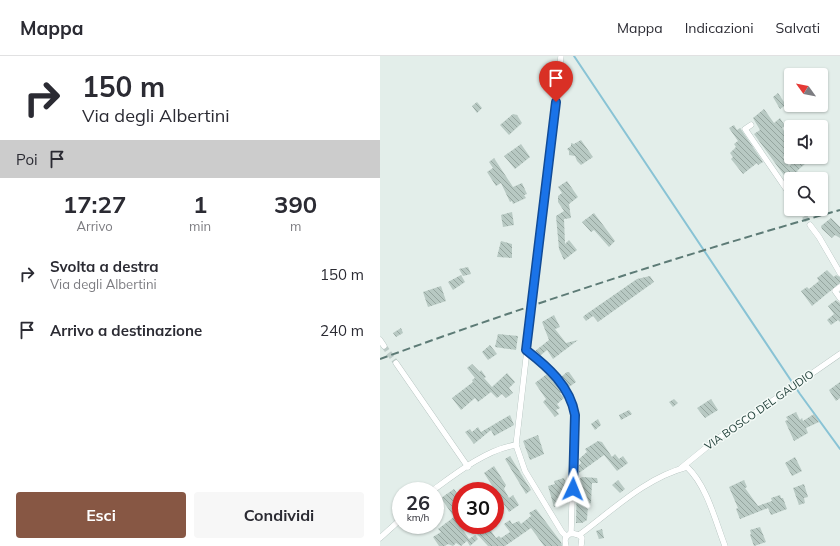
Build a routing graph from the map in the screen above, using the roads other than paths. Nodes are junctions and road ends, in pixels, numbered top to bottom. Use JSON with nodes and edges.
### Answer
{"nodes":[{"id":1,"x":561,"y":56,"type":"edge"},
{"id":2,"x":751,"y":125,"type":"dead end"},
{"id":3,"x":784,"y":186,"type":"edge"},
{"id":4,"x":810,"y":224,"type":"tunnel mouth"},
{"id":5,"x":840,"y":273,"type":"edge"},
{"id":6,"x":840,"y":287,"type":"edge"},
{"id":7,"x":840,"y":298,"type":"edge"},
{"id":8,"x":380,"y":340,"type":"edge"},
{"id":9,"x":384,"y":346,"type":"dead end"},
{"id":10,"x":526,"y":350,"type":"junction"},
{"id":11,"x":840,"y":354,"type":"edge"},
{"id":12,"x":396,"y":364,"type":"tunnel mouth"},
{"id":13,"x":516,"y":444,"type":"junction"},
{"id":14,"x":468,"y":467,"type":"junction"},
{"id":15,"x":681,"y":468,"type":"junction"},
{"id":16,"x":444,"y":483,"type":"edge"},
{"id":17,"x":392,"y":527,"type":"edge"},
{"id":18,"x":569,"y":534,"type":"junction"},
{"id":19,"x":579,"y":535,"type":"junction"},
{"id":20,"x":380,"y":538,"type":"edge"},
{"id":21,"x":566,"y":546,"type":"edge"},
{"id":22,"x":581,"y":546,"type":"edge"},
{"id":23,"x":725,"y":546,"type":"edge"}],
"edges":[{"from":1,"to":10,"type":"street"},
{"from":2,"to":3,"type":"street"},
{"from":4,"to":5,"type":"street"},
{"from":6,"to":7,"type":"street"},
{"from":8,"to":9,"type":"street"},
{"from":10,"to":13,"type":"street"},
{"from":10,"to":18,"type":"street"},
{"from":11,"to":15,"type":"street","name":"VIA BOSCO DEL GAUDIO"},
{"from":12,"to":14,"type":"street"},
{"from":13,"to":14,"type":"street"},
{"from":13,"to":18,"type":"street"},
{"from":14,"to":16,"type":"street"},
{"from":15,"to":19,"type":"street","name":"VIA BOSCO DEL GAUDIO"},
{"from":15,"to":23,"type":"street"},
{"from":17,"to":20,"type":"street"},
{"from":18,"to":19,"type":"street"},
{"from":18,"to":21,"type":"street"},
{"from":19,"to":22,"type":"street"}]}
